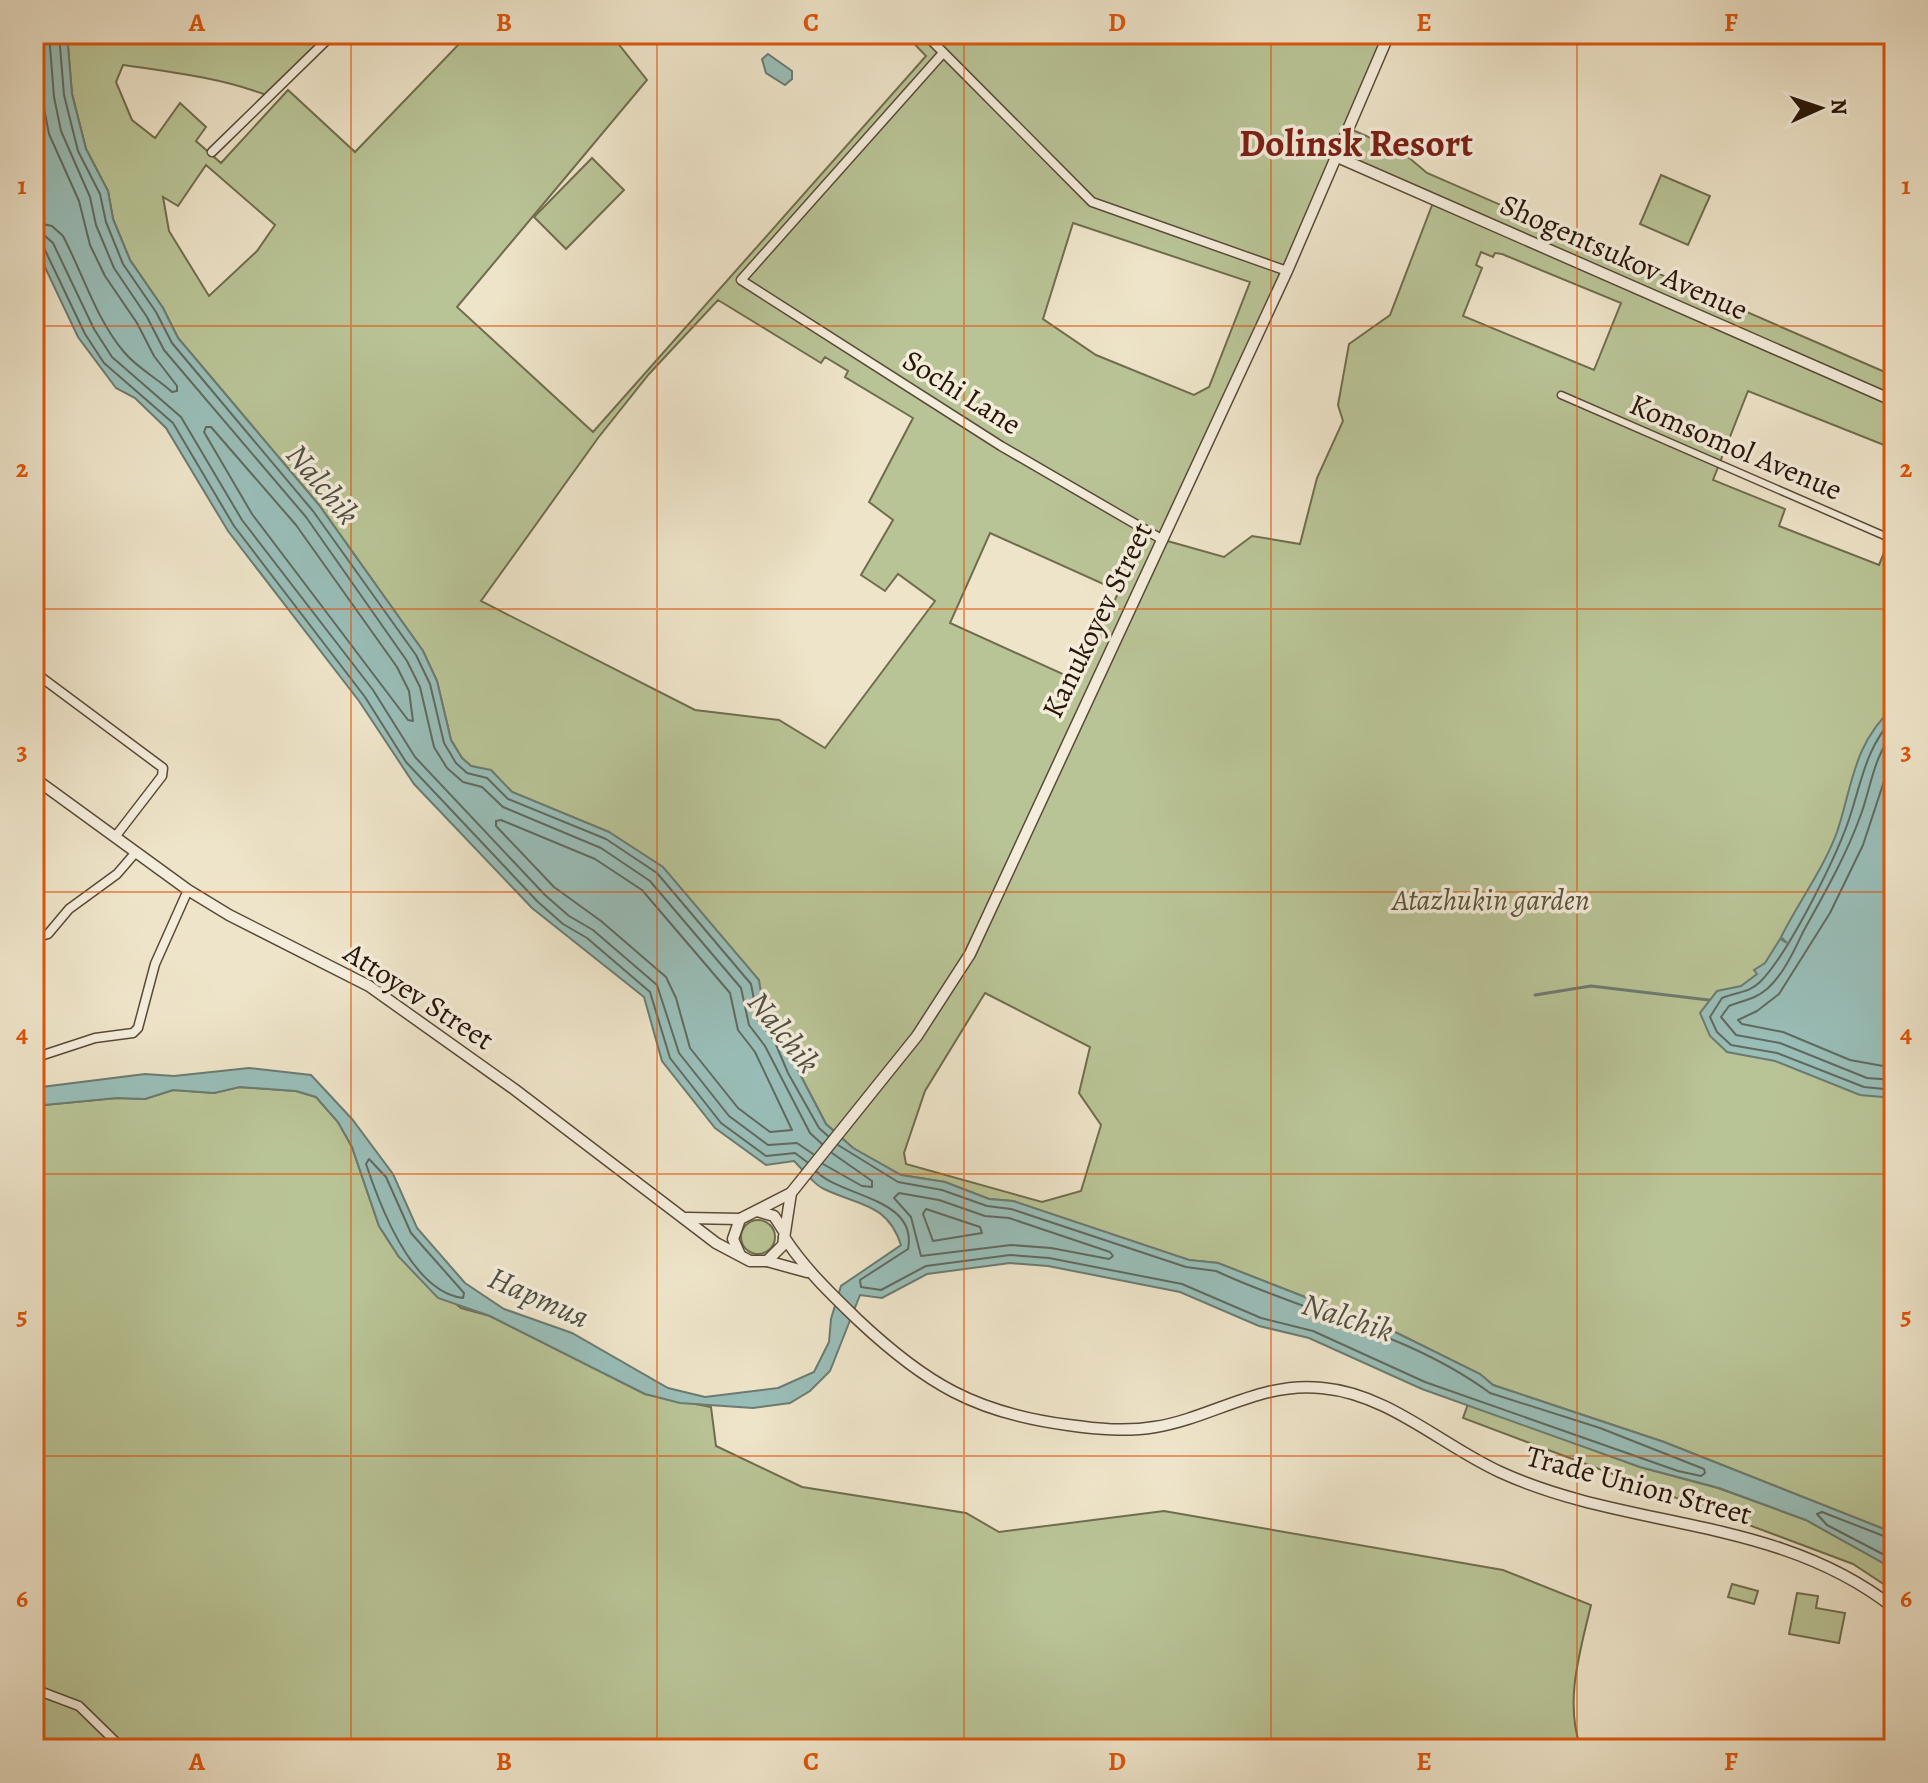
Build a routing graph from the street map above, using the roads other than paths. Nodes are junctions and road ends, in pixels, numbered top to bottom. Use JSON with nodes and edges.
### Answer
{"nodes":[{"id":1,"x":333,"y":34,"type":"edge"},
{"id":2,"x":925,"y":34,"type":"edge"},
{"id":3,"x":1386,"y":35,"type":"edge"},
{"id":4,"x":943,"y":53,"type":"junction"},
{"id":5,"x":212,"y":152,"type":"dead end"},
{"id":6,"x":1335,"y":156,"type":"junction"},
{"id":7,"x":1287,"y":271,"type":"junction"},
{"id":8,"x":1561,"y":395,"type":"dead end"},
{"id":9,"x":1894,"y":401,"type":"edge"},
{"id":10,"x":1163,"y":540,"type":"junction"},
{"id":11,"x":1894,"y":540,"type":"edge"},
{"id":12,"x":34,"y":672,"type":"edge"},
{"id":13,"x":34,"y":778,"type":"edge"},
{"id":14,"x":115,"y":837,"type":"junction"},
{"id":15,"x":136,"y":852,"type":"junction"},
{"id":16,"x":188,"y":890,"type":"junction"},
{"id":17,"x":34,"y":938,"type":"edge"},
{"id":18,"x":34,"y":1058,"type":"edge"},
{"id":19,"x":791,"y":1193,"type":"junction"},
{"id":20,"x":751,"y":1212,"type":"junction"},
{"id":21,"x":687,"y":1218,"type":"junction"},
{"id":22,"x":740,"y":1219,"type":"junction"},
{"id":23,"x":784,"y":1234,"type":"junction"},
{"id":24,"x":742,"y":1257,"type":"junction"},
{"id":25,"x":767,"y":1261,"type":"junction"},
{"id":26,"x":807,"y":1272,"type":"junction"},
{"id":27,"x":1894,"y":1608,"type":"edge"},
{"id":28,"x":34,"y":1689,"type":"edge"},
{"id":29,"x":123,"y":1749,"type":"edge"}],
"edges":[{"from":1,"to":5,"type":"street"},
{"from":2,"to":4,"type":"street"},
{"from":3,"to":6,"type":"street","name":"Kanukoyev Street"},
{"from":4,"to":7,"type":"street"},
{"from":4,"to":10,"type":"street","name":"Sochi Lane"},
{"from":6,"to":7,"type":"street","name":"Kanukoyev Street"},
{"from":6,"to":9,"type":"street","name":"Shogentsukov Avenue"},
{"from":7,"to":10,"type":"street","name":"Kanukoyev Street"},
{"from":8,"to":11,"type":"street","name":"Komsomol Avenue"},
{"from":10,"to":19,"type":"street","name":"Kanukoyev Street"},
{"from":12,"to":14,"type":"street"},
{"from":13,"to":14,"type":"street","name":"Attoyev Street"},
{"from":14,"to":15,"type":"street","name":"Attoyev Street"},
{"from":15,"to":16,"type":"street","name":"Attoyev Street"},
{"from":15,"to":17,"type":"street"},
{"from":16,"to":18,"type":"street"},
{"from":16,"to":21,"type":"street","name":"Attoyev Street"},
{"from":19,"to":20,"type":"street"},
{"from":19,"to":23,"type":"street"},
{"from":20,"to":22,"type":"street"},
{"from":20,"to":23,"type":"street"},
{"from":21,"to":22,"type":"street"},
{"from":21,"to":24,"type":"street","name":"Attoyev Street"},
{"from":22,"to":24,"type":"street"},
{"from":23,"to":25,"type":"street"},
{"from":23,"to":26,"type":"street"},
{"from":24,"to":25,"type":"street"},
{"from":25,"to":26,"type":"street"},
{"from":26,"to":27,"type":"street","name":"Trade Union Street"},
{"from":28,"to":29,"type":"street"}]}
